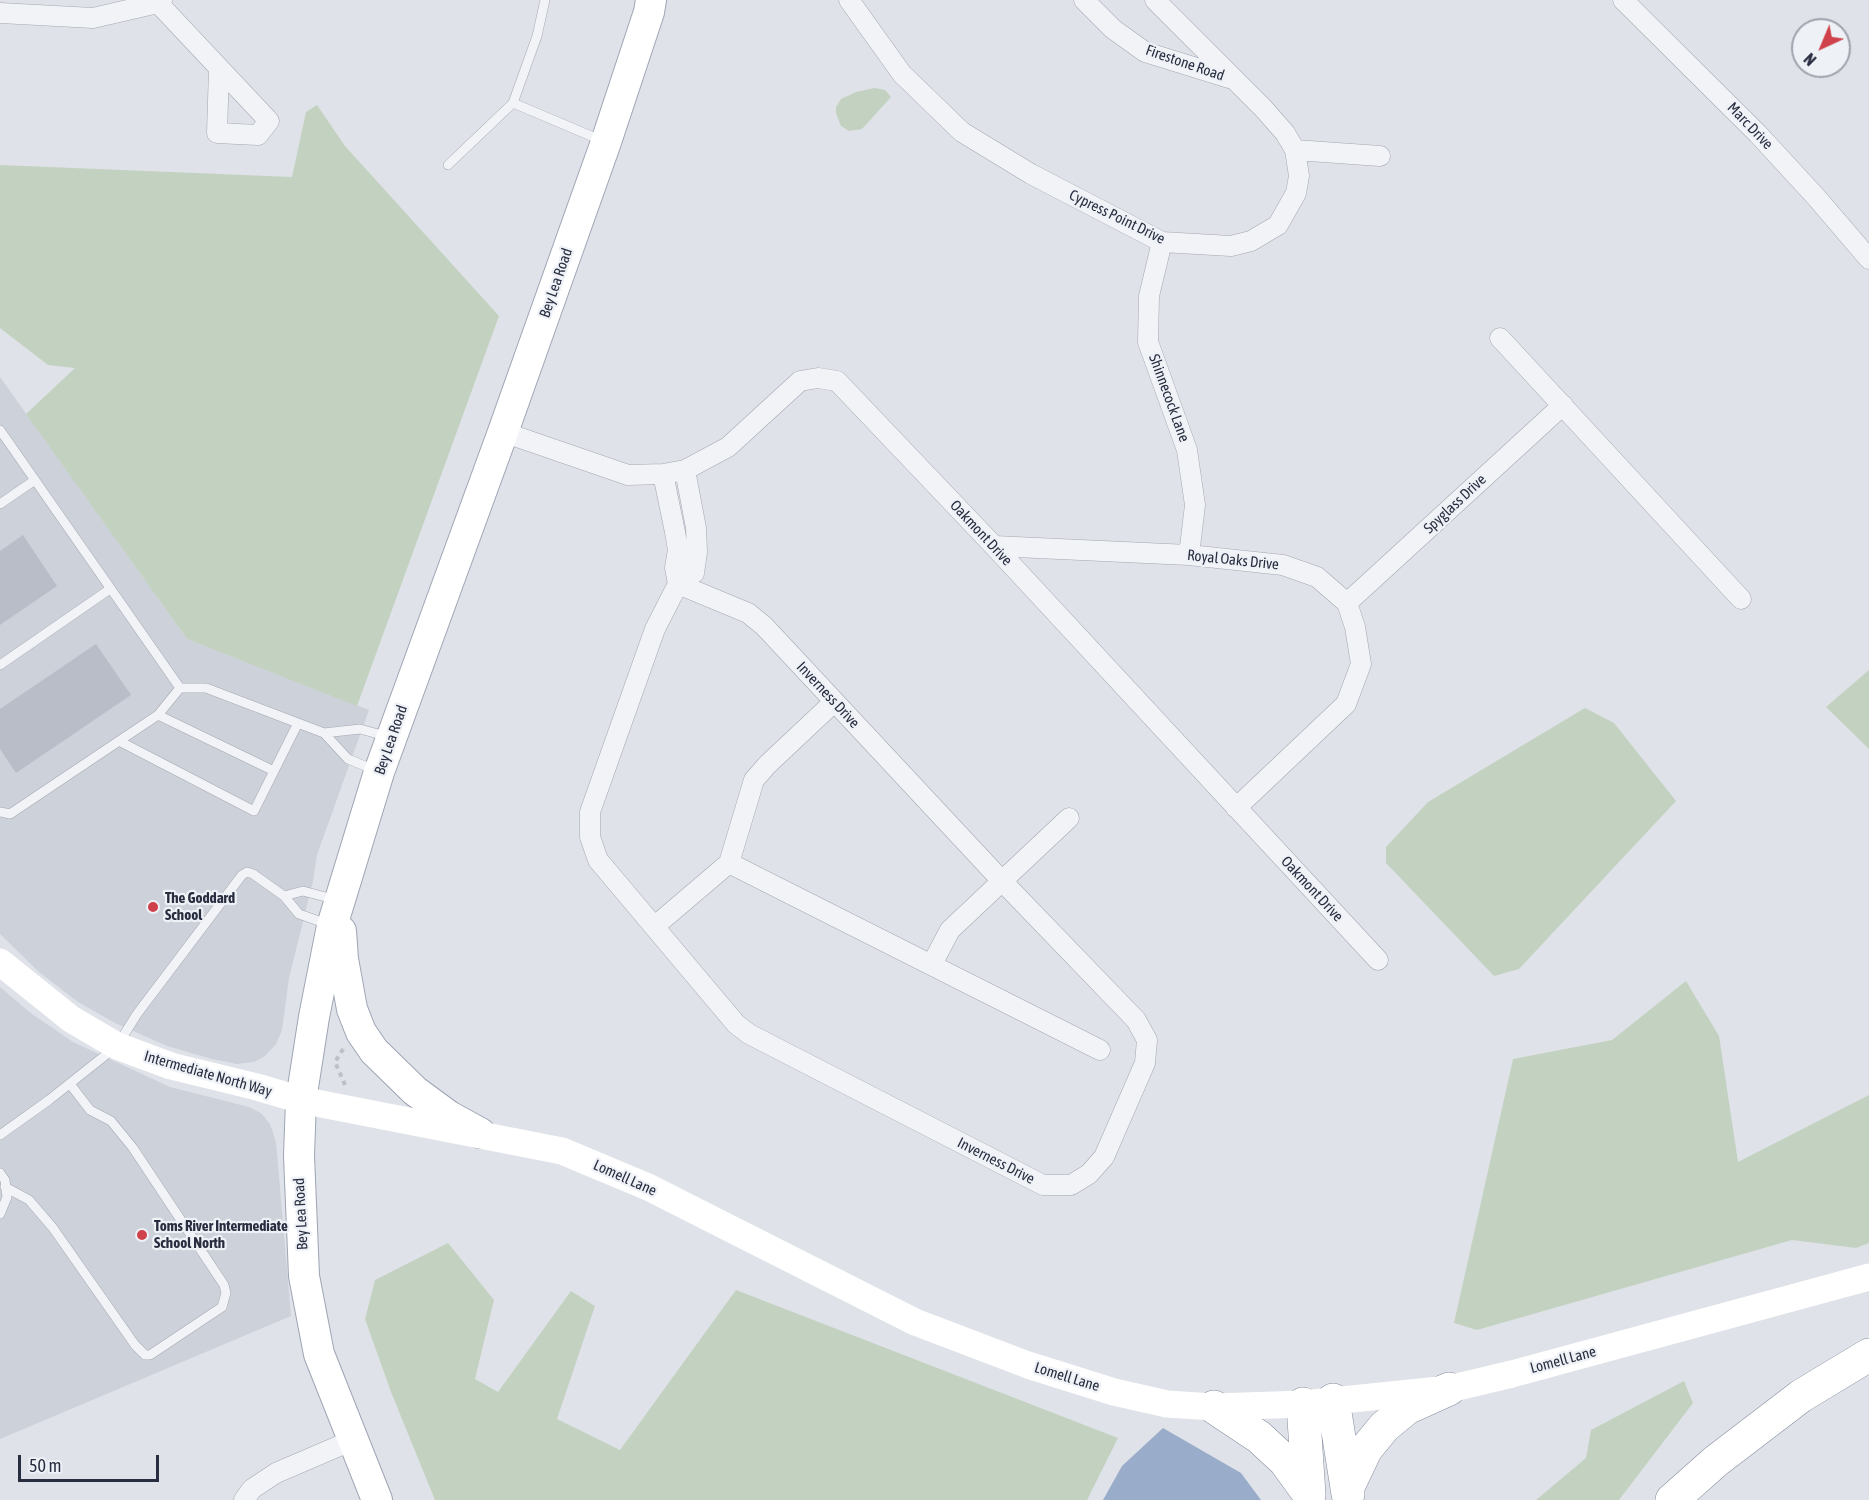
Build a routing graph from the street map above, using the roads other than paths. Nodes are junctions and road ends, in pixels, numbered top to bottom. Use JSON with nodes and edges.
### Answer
{"nodes":[{"id":1,"x":545,"y":0,"type":"edge"},
{"id":2,"x":651,"y":0,"type":"edge"},
{"id":3,"x":849,"y":0,"type":"edge"},
{"id":4,"x":1084,"y":0,"type":"edge"},
{"id":5,"x":1155,"y":0,"type":"edge"},
{"id":6,"x":1623,"y":0,"type":"edge"},
{"id":7,"x":160,"y":2,"type":"edge"},
{"id":8,"x":122,"y":6,"type":"edge"},
{"id":9,"x":0,"y":13,"type":"edge"},
{"id":10,"x":219,"y":69,"type":"dead end"},
{"id":11,"x":1233,"y":79,"type":"junction"},
{"id":12,"x":513,"y":103,"type":"junction"},
{"id":13,"x":606,"y":142,"type":"junction"},
{"id":14,"x":1295,"y":150,"type":"junction"},
{"id":15,"x":1380,"y":156,"type":"dead end"},
{"id":16,"x":448,"y":165,"type":"dead end"},
{"id":17,"x":1162,"y":242,"type":"junction"},
{"id":18,"x":1869,"y":259,"type":"edge"},
{"id":19,"x":1500,"y":338,"type":"dead end"},
{"id":20,"x":1563,"y":405,"type":"junction"},
{"id":21,"x":0,"y":430,"type":"edge"},
{"id":22,"x":503,"y":432,"type":"junction"},
{"id":23,"x":685,"y":470,"type":"junction"},
{"id":24,"x":663,"y":474,"type":"junction"},
{"id":25,"x":35,"y":480,"type":"junction"},
{"id":26,"x":0,"y":504,"type":"edge"},
{"id":27,"x":994,"y":546,"type":"junction"},
{"id":28,"x":1189,"y":555,"type":"junction"},
{"id":29,"x":678,"y":584,"type":"junction"},
{"id":30,"x":111,"y":589,"type":"junction"},
{"id":31,"x":1741,"y":598,"type":"dead end"},
{"id":32,"x":1347,"y":603,"type":"junction"},
{"id":33,"x":0,"y":665,"type":"edge"},
{"id":34,"x":180,"y":688,"type":"junction"},
{"id":35,"x":834,"y":702,"type":"junction"},
{"id":36,"x":158,"y":715,"type":"junction"},
{"id":37,"x":297,"y":725,"type":"junction"},
{"id":38,"x":324,"y":733,"type":"junction"},
{"id":39,"x":391,"y":737,"type":"junction"},
{"id":40,"x":119,"y":741,"type":"junction"},
{"id":41,"x":274,"y":771,"type":"junction"},
{"id":42,"x":379,"y":772,"type":"junction"},
{"id":43,"x":1236,"y":808,"type":"junction"},
{"id":44,"x":0,"y":812,"type":"edge"},
{"id":45,"x":1069,"y":818,"type":"dead end"},
{"id":46,"x":729,"y":863,"type":"junction"},
{"id":47,"x":1002,"y":881,"type":"junction"},
{"id":48,"x":284,"y":896,"type":"junction"},
{"id":49,"x":336,"y":913,"type":"junction"},
{"id":50,"x":655,"y":926,"type":"junction"},
{"id":51,"x":1378,"y":960,"type":"dead end"},
{"id":52,"x":0,"y":962,"type":"edge"},
{"id":53,"x":932,"y":964,"type":"junction"},
{"id":54,"x":117,"y":1046,"type":"junction"},
{"id":55,"x":1101,"y":1050,"type":"dead end"},
{"id":56,"x":70,"y":1084,"type":"junction"},
{"id":57,"x":301,"y":1100,"type":"junction"},
{"id":58,"x":480,"y":1133,"type":"junction"},
{"id":59,"x":0,"y":1135,"type":"edge"},
{"id":60,"x":0,"y":1173,"type":"edge"},
{"id":61,"x":5,"y":1187,"type":"junction"},
{"id":62,"x":0,"y":1214,"type":"edge"},
{"id":63,"x":1869,"y":1277,"type":"edge"},
{"id":64,"x":1869,"y":1355,"type":"edge"},
{"id":65,"x":1449,"y":1389,"type":"junction"},
{"id":66,"x":1318,"y":1402,"type":"junction"},
{"id":67,"x":1214,"y":1407,"type":"junction"},
{"id":68,"x":353,"y":1440,"type":"junction"},
{"id":69,"x":1348,"y":1495,"type":"edge"},
{"id":70,"x":1310,"y":1497,"type":"edge"},
{"id":71,"x":244,"y":1500,"type":"edge"},
{"id":72,"x":377,"y":1500,"type":"edge"},
{"id":73,"x":1672,"y":1500,"type":"edge"}],
"edges":[{"from":1,"to":12,"type":"lane"},
{"from":2,"to":13,"type":"main road","name":"Bey Lea Road"},
{"from":3,"to":17,"type":"street","name":"Cypress Point Drive"},
{"from":4,"to":11,"type":"street","name":"Firestone Road"},
{"from":5,"to":11,"type":"street","name":"Cypress Point Drive"},
{"from":6,"to":18,"type":"street","name":"Marc Drive"},
{"from":7,"to":8,"type":"street"},
{"from":7,"to":10,"type":"street"},
{"from":8,"to":9,"type":"street"},
{"from":11,"to":14,"type":"street","name":"Cypress Point Drive"},
{"from":12,"to":13,"type":"lane"},
{"from":12,"to":16,"type":"lane"},
{"from":13,"to":22,"type":"main road","name":"Bey Lea Road"},
{"from":14,"to":15,"type":"street"},
{"from":14,"to":17,"type":"street","name":"Cypress Point Drive"},
{"from":17,"to":28,"type":"street","name":"Shinnecock Lane"},
{"from":19,"to":20,"type":"street"},
{"from":20,"to":31,"type":"street"},
{"from":20,"to":32,"type":"street","name":"Spyglass Drive"},
{"from":21,"to":25,"type":"lane"},
{"from":22,"to":24,"type":"street","name":"Oakmont Drive"},
{"from":22,"to":39,"type":"main road","name":"Bey Lea Road"},
{"from":23,"to":24,"type":"street","name":"Oakmont Drive"},
{"from":23,"to":27,"type":"street","name":"Oakmont Drive"},
{"from":23,"to":29,"type":"street","name":"Inverness Drive"},
{"from":24,"to":29,"type":"street","name":"Inverness Drive"},
{"from":25,"to":26,"type":"lane"},
{"from":25,"to":30,"type":"lane"},
{"from":27,"to":28,"type":"street","name":"Royal Oaks Drive"},
{"from":27,"to":43,"type":"street","name":"Oakmont Drive"},
{"from":28,"to":32,"type":"street","name":"Royal Oaks Drive"},
{"from":29,"to":35,"type":"street","name":"Inverness Drive"},
{"from":29,"to":50,"type":"street","name":"Inverness Drive"},
{"from":30,"to":33,"type":"lane"},
{"from":30,"to":34,"type":"lane"},
{"from":32,"to":43,"type":"street"},
{"from":34,"to":36,"type":"lane"},
{"from":34,"to":37,"type":"lane"},
{"from":35,"to":46,"type":"street"},
{"from":35,"to":47,"type":"street","name":"Inverness Drive"},
{"from":36,"to":40,"type":"lane"},
{"from":36,"to":41,"type":"lane"},
{"from":37,"to":38,"type":"lane"},
{"from":37,"to":41,"type":"lane"},
{"from":38,"to":39,"type":"lane"},
{"from":38,"to":42,"type":"lane"},
{"from":39,"to":42,"type":"main road","name":"Bey Lea Road"},
{"from":40,"to":41,"type":"lane"},
{"from":40,"to":44,"type":"lane"},
{"from":42,"to":49,"type":"main road","name":"Bey Lea Road"},
{"from":43,"to":51,"type":"street","name":"Oakmont Drive"},
{"from":45,"to":47,"type":"street"},
{"from":46,"to":50,"type":"street"},
{"from":46,"to":53,"type":"street"},
{"from":47,"to":50,"type":"street","name":"Inverness Drive"},
{"from":47,"to":53,"type":"street"},
{"from":48,"to":49,"type":"lane"},
{"from":48,"to":49,"type":"lane"},
{"from":48,"to":54,"type":"lane"},
{"from":49,"to":57,"type":"main road","name":"Bey Lea Road"},
{"from":49,"to":58,"type":"main road"},
{"from":52,"to":54,"type":"street","name":"Intermediate North Way"},
{"from":53,"to":55,"type":"street"},
{"from":54,"to":56,"type":"lane"},
{"from":54,"to":57,"type":"street","name":"Intermediate North Way"},
{"from":56,"to":59,"type":"lane"},
{"from":56,"to":61,"type":"lane"},
{"from":57,"to":58,"type":"street","name":"Lomell Lane"},
{"from":57,"to":68,"type":"main road","name":"Bey Lea Road"},
{"from":58,"to":67,"type":"street","name":"Lomell Lane"},
{"from":60,"to":61,"type":"lane"},
{"from":61,"to":62,"type":"lane"},
{"from":63,"to":65,"type":"street","name":"Lomell Lane"},
{"from":64,"to":73,"type":"highway"},
{"from":65,"to":66,"type":"street","name":"Lomell Lane"},
{"from":65,"to":69,"type":"highway"},
{"from":66,"to":67,"type":"street","name":"Lomell Lane"},
{"from":66,"to":69,"type":"highway"},
{"from":66,"to":70,"type":"highway"},
{"from":67,"to":70,"type":"highway"},
{"from":68,"to":71,"type":"street"},
{"from":68,"to":72,"type":"main road","name":"Bey Lea Road"}]}
